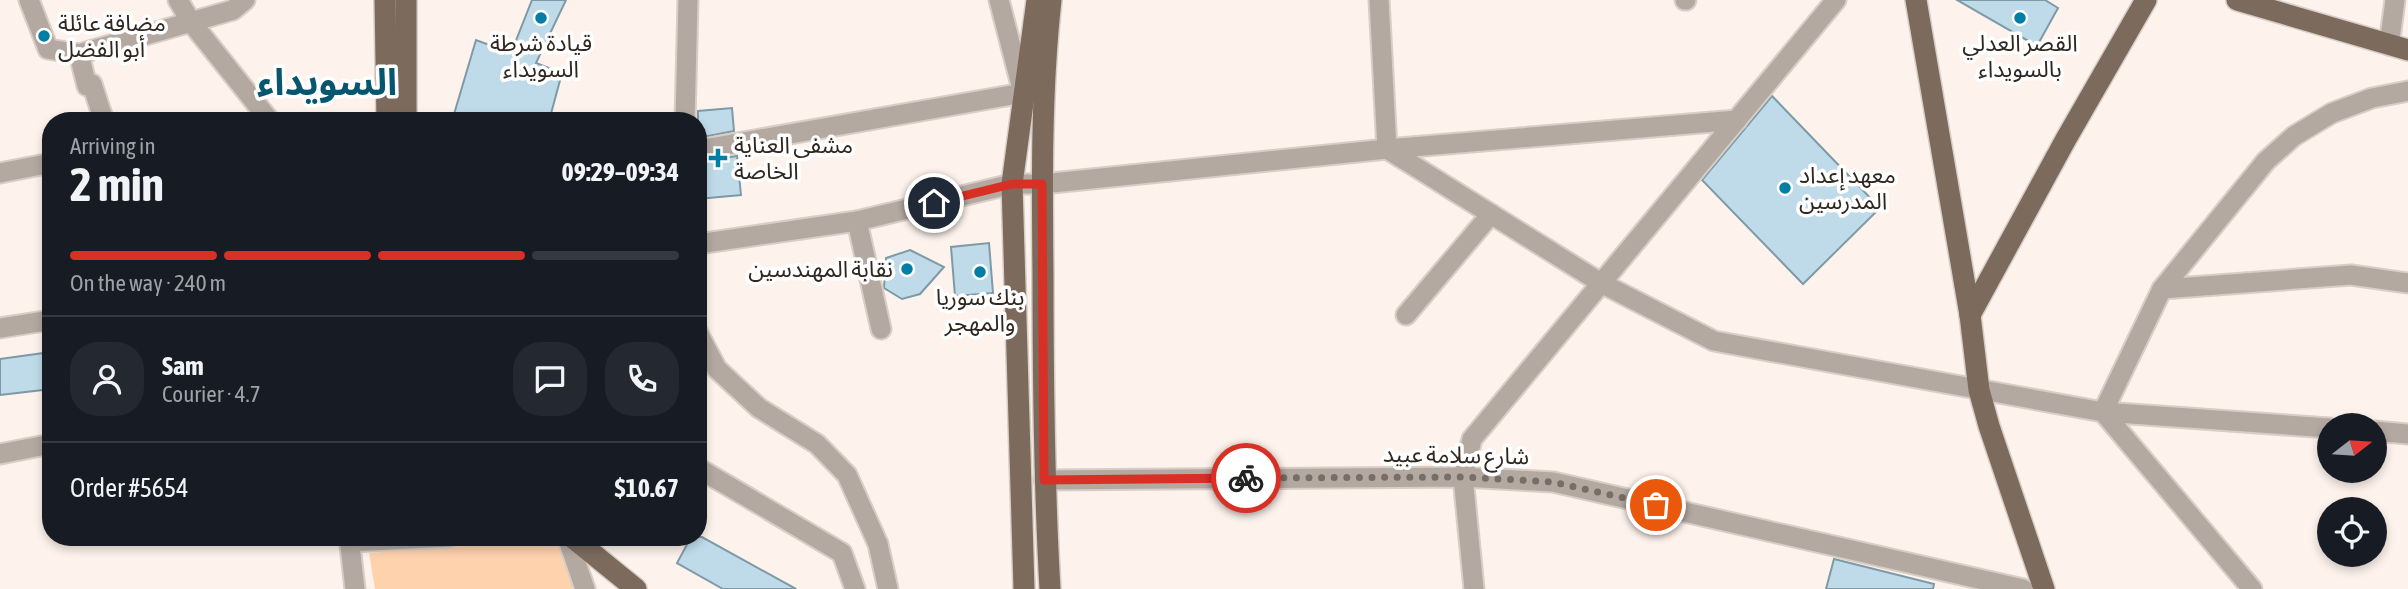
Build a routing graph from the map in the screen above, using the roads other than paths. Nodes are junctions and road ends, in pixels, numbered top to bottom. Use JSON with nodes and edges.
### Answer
{"nodes":[{"id":1,"x":29,"y":0,"type":"edge"},
{"id":2,"x":178,"y":0,"type":"edge"},
{"id":3,"x":245,"y":0,"type":"edge"},
{"id":4,"x":385,"y":0,"type":"edge"},
{"id":5,"x":407,"y":0,"type":"edge"},
{"id":6,"x":688,"y":0,"type":"edge"},
{"id":7,"x":999,"y":0,"type":"edge"},
{"id":8,"x":1037,"y":0,"type":"edge"},
{"id":9,"x":1051,"y":0,"type":"edge"},
{"id":10,"x":1379,"y":0,"type":"edge"},
{"id":11,"x":1836,"y":0,"type":"edge"},
{"id":12,"x":1916,"y":0,"type":"edge"},
{"id":13,"x":2146,"y":0,"type":"edge"},
{"id":14,"x":2237,"y":0,"type":"edge"},
{"id":15,"x":2395,"y":0,"type":"edge"},
{"id":16,"x":191,"y":22,"type":"junction"},
{"id":17,"x":2399,"y":47,"type":"edge"},
{"id":18,"x":79,"y":54,"type":"junction"},
{"id":19,"x":2408,"y":91,"type":"edge"},
{"id":20,"x":1023,"y":93,"type":"junction"},
{"id":21,"x":101,"y":112,"type":"edge"},
{"id":22,"x":262,"y":112,"type":"edge"},
{"id":23,"x":387,"y":112,"type":"edge"},
{"id":24,"x":406,"y":112,"type":"edge"},
{"id":25,"x":685,"y":112,"type":"edge"},
{"id":26,"x":1737,"y":120,"type":"junction"},
{"id":27,"x":707,"y":148,"type":"edge"},
{"id":28,"x":1387,"y":149,"type":"junction"},
{"id":29,"x":42,"y":165,"type":"edge"},
{"id":30,"x":0,"y":173,"type":"edge"},
{"id":31,"x":1012,"y":184,"type":"junction"},
{"id":32,"x":1042,"y":184,"type":"junction"},
{"id":33,"x":1491,"y":214,"type":"junction"},
{"id":34,"x":857,"y":221,"type":"junction"},
{"id":35,"x":707,"y":243,"type":"edge"},
{"id":36,"x":1601,"y":283,"type":"junction"},
{"id":37,"x":2408,"y":283,"type":"edge"},
{"id":38,"x":2162,"y":289,"type":"junction"},
{"id":39,"x":1970,"y":314,"type":"junction"},
{"id":40,"x":1406,"y":315,"type":"dead end"},
{"id":41,"x":42,"y":321,"type":"edge"},
{"id":42,"x":0,"y":328,"type":"edge"},
{"id":43,"x":881,"y":329,"type":"dead end"},
{"id":44,"x":707,"y":350,"type":"edge"},
{"id":45,"x":1979,"y":390,"type":"junction"},
{"id":46,"x":2103,"y":412,"type":"junction"},
{"id":47,"x":2317,"y":427,"type":"edge"},
{"id":48,"x":2387,"y":432,"type":"edge"},
{"id":49,"x":2408,"y":434,"type":"edge"},
{"id":50,"x":42,"y":446,"type":"edge"},
{"id":51,"x":0,"y":454,"type":"edge"},
{"id":52,"x":707,"y":473,"type":"edge"},
{"id":53,"x":1464,"y":477,"type":"junction"},
{"id":54,"x":1044,"y":480,"type":"junction"},
{"id":55,"x":350,"y":546,"type":"edge"},
{"id":56,"x":573,"y":546,"type":"edge"},
{"id":57,"x":581,"y":546,"type":"edge"},
{"id":58,"x":355,"y":589,"type":"edge"},
{"id":59,"x":585,"y":589,"type":"edge"},
{"id":60,"x":636,"y":589,"type":"edge"},
{"id":61,"x":855,"y":589,"type":"edge"},
{"id":62,"x":888,"y":589,"type":"edge"},
{"id":63,"x":1024,"y":589,"type":"edge"},
{"id":64,"x":1050,"y":589,"type":"edge"},
{"id":65,"x":1474,"y":589,"type":"edge"},
{"id":66,"x":2024,"y":589,"type":"edge"},
{"id":67,"x":2044,"y":589,"type":"edge"},
{"id":68,"x":2252,"y":589,"type":"edge"}],
"edges":[{"from":1,"to":18,"type":"street"},
{"from":2,"to":16,"type":"street"},
{"from":3,"to":16,"type":"street"},
{"from":4,"to":23,"type":"main road"},
{"from":5,"to":24,"type":"main road"},
{"from":6,"to":25,"type":"street"},
{"from":7,"to":20,"type":"street"},
{"from":8,"to":20,"type":"main road"},
{"from":9,"to":32,"type":"main road"},
{"from":10,"to":28,"type":"street"},
{"from":11,"to":26,"type":"street"},
{"from":12,"to":39,"type":"main road"},
{"from":13,"to":39,"type":"main road"},
{"from":14,"to":17,"type":"main road"},
{"from":15,"to":17,"type":"street"},
{"from":16,"to":18,"type":"street"},
{"from":16,"to":22,"type":"street"},
{"from":18,"to":21,"type":"street"},
{"from":19,"to":38,"type":"street"},
{"from":20,"to":27,"type":"street"},
{"from":20,"to":31,"type":"main road"},
{"from":26,"to":28,"type":"street"},
{"from":26,"to":36,"type":"street"},
{"from":28,"to":32,"type":"street"},
{"from":28,"to":33,"type":"street"},
{"from":29,"to":30,"type":"street"},
{"from":31,"to":32,"type":"street"},
{"from":31,"to":34,"type":"street"},
{"from":31,"to":63,"type":"main road"},
{"from":32,"to":54,"type":"main road"},
{"from":33,"to":36,"type":"street"},
{"from":33,"to":40,"type":"street"},
{"from":34,"to":35,"type":"street"},
{"from":34,"to":43,"type":"street"},
{"from":36,"to":45,"type":"street"},
{"from":36,"to":53,"type":"street"},
{"from":37,"to":38,"type":"street"},
{"from":38,"to":46,"type":"street"},
{"from":39,"to":45,"type":"main road"},
{"from":41,"to":42,"type":"street"},
{"from":44,"to":62,"type":"street"},
{"from":45,"to":46,"type":"street"},
{"from":45,"to":67,"type":"main road"},
{"from":46,"to":47,"type":"street"},
{"from":46,"to":68,"type":"street"},
{"from":48,"to":49,"type":"street"},
{"from":50,"to":51,"type":"street"},
{"from":52,"to":61,"type":"street"},
{"from":53,"to":54,"type":"street","name":"شارع سلامة عبيد"},
{"from":53,"to":65,"type":"street"},
{"from":53,"to":66,"type":"street","name":"شارع سلامة عبيد"},
{"from":54,"to":64,"type":"main road"},
{"from":55,"to":58,"type":"street"},
{"from":56,"to":59,"type":"street"},
{"from":57,"to":60,"type":"main road"}]}
